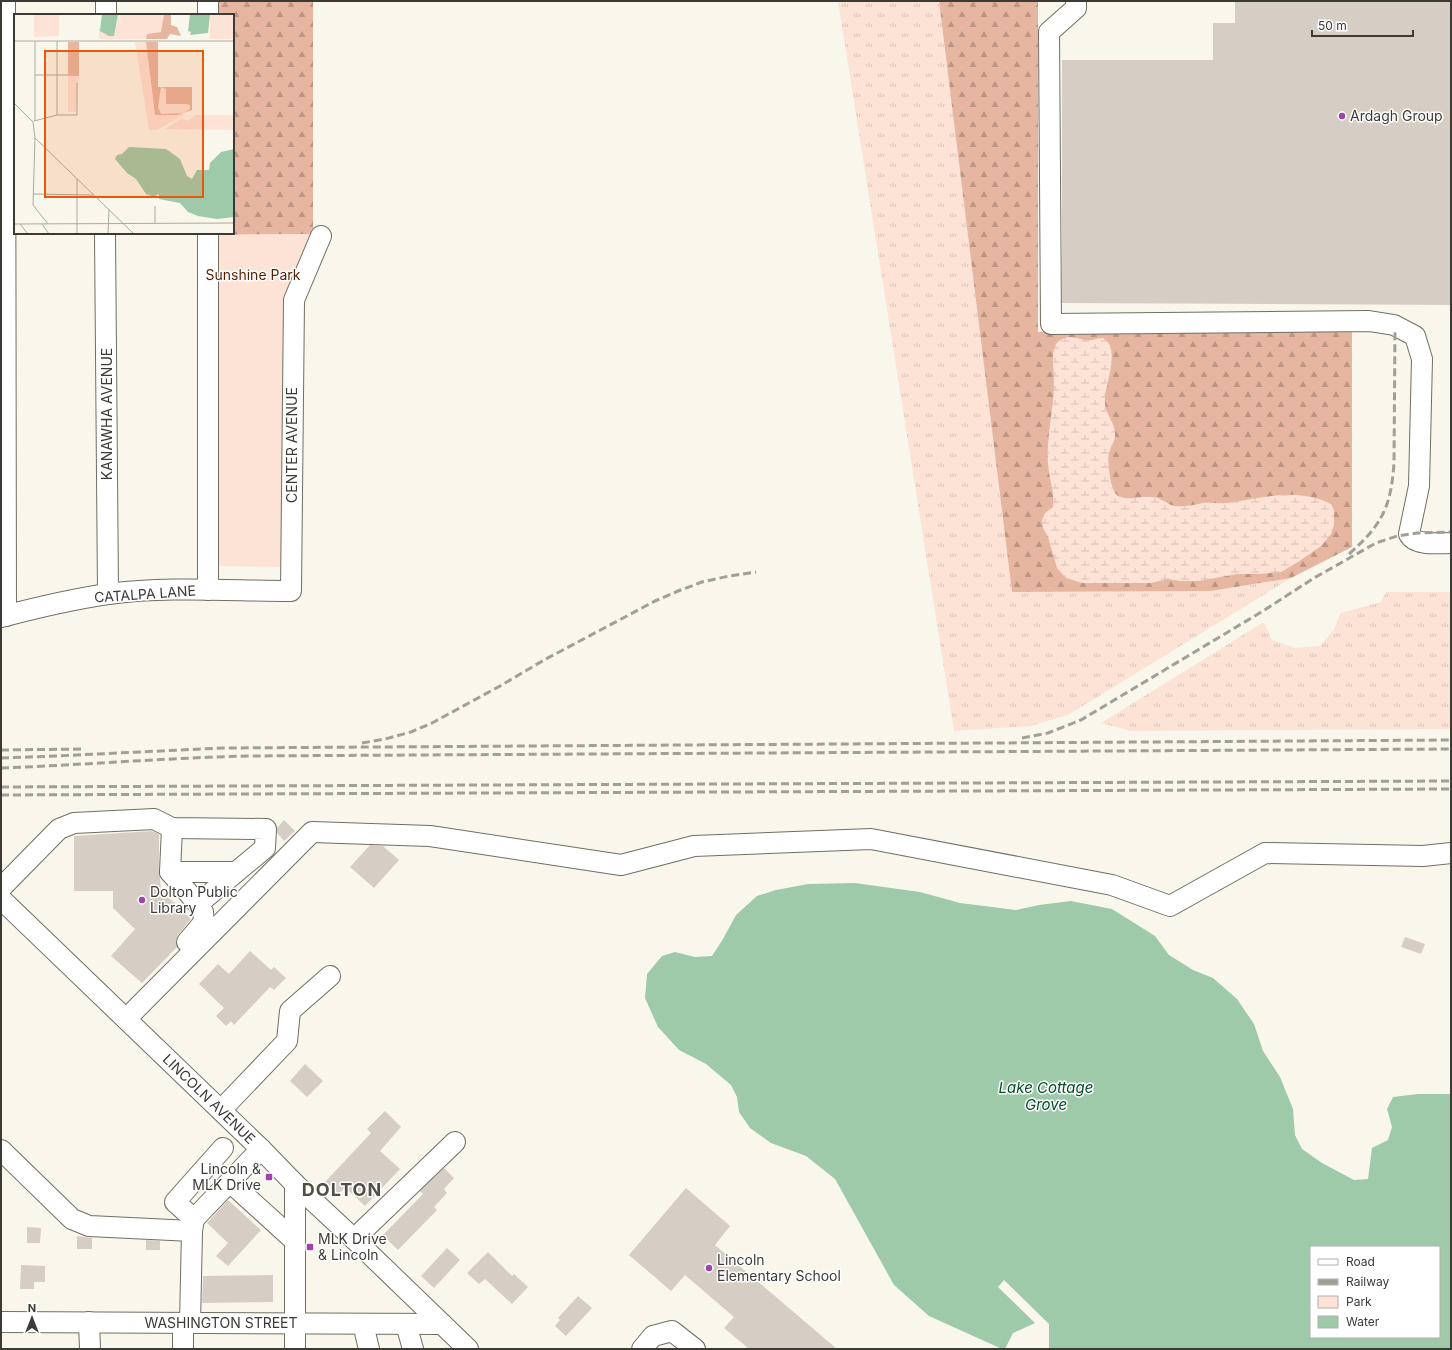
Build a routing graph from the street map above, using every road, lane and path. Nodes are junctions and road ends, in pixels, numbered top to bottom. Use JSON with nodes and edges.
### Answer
{"nodes":[{"id":1,"x":6,"y":1,"type":"edge"},
{"id":2,"x":106,"y":1,"type":"edge"},
{"id":3,"x":208,"y":1,"type":"edge"},
{"id":4,"x":1076,"y":1,"type":"edge"},
{"id":5,"x":106,"y":14,"type":"edge"},
{"id":6,"x":208,"y":14,"type":"edge"},
{"id":7,"x":7,"y":225,"type":"edge"},
{"id":8,"x":106,"y":234,"type":"edge"},
{"id":9,"x":208,"y":234,"type":"edge"},
{"id":10,"x":321,"y":236,"type":"dead end"},
{"id":11,"x":1451,"y":543,"type":"edge"},
{"id":12,"x":208,"y":590,"type":"junction"},
{"id":13,"x":291,"y":591,"type":"joint"},
{"id":14,"x":108,"y":594,"type":"junction"},
{"id":15,"x":4,"y":616,"type":"edge"},
{"id":16,"x":172,"y":828,"type":"junction"},
{"id":17,"x":1451,"y":853,"type":"edge"},
{"id":18,"x":170,"y":872,"type":"junction"},
{"id":19,"x":236,"y":872,"type":"junction"},
{"id":20,"x":1,"y":888,"type":"edge"},
{"id":21,"x":1,"y":899,"type":"edge"},
{"id":22,"x":198,"y":904,"type":"junction"},
{"id":23,"x":330,"y":976,"type":"dead end"},
{"id":24,"x":123,"y":1016,"type":"junction"},
{"id":25,"x":221,"y":1110,"type":"junction"},
{"id":26,"x":455,"y":1142,"type":"dead end"},
{"id":27,"x":223,"y":1148,"type":"dead end"},
{"id":28,"x":262,"y":1149,"type":"junction"},
{"id":29,"x":1,"y":1150,"type":"edge"},
{"id":30,"x":230,"y":1182,"type":"junction"},
{"id":31,"x":295,"y":1184,"type":"junction"},
{"id":32,"x":193,"y":1225,"type":"junction"},
{"id":33,"x":354,"y":1239,"type":"junction"},
{"id":34,"x":295,"y":1241,"type":"junction"},
{"id":35,"x":1,"y":1322,"type":"edge"},
{"id":36,"x":89,"y":1322,"type":"junction"},
{"id":37,"x":186,"y":1323,"type":"junction"},
{"id":38,"x":295,"y":1323,"type":"junction"},
{"id":39,"x":363,"y":1324,"type":"junction"},
{"id":40,"x":406,"y":1324,"type":"junction"},
{"id":41,"x":442,"y":1324,"type":"junction"},
{"id":42,"x":90,"y":1349,"type":"edge"},
{"id":43,"x":183,"y":1349,"type":"edge"},
{"id":44,"x":295,"y":1349,"type":"edge"},
{"id":45,"x":369,"y":1349,"type":"edge"},
{"id":46,"x":413,"y":1349,"type":"edge"},
{"id":47,"x":468,"y":1349,"type":"edge"},
{"id":48,"x":642,"y":1349,"type":"edge"},
{"id":49,"x":695,"y":1349,"type":"edge"}],
"edges":[{"from":1,"to":7,"type":"street"},
{"from":2,"to":5,"type":"street"},
{"from":3,"to":6,"type":"street"},
{"from":4,"to":11,"type":"street"},
{"from":7,"to":15,"type":"street"},
{"from":8,"to":14,"type":"street","name":"KANAWHA AVENUE"},
{"from":9,"to":12,"type":"street"},
{"from":10,"to":13,"type":"street","name":"CENTER AVENUE"},
{"from":12,"to":13,"type":"street","name":"CATALPA LANE"},
{"from":12,"to":14,"type":"street","name":"CATALPA LANE"},
{"from":14,"to":15,"type":"street","name":"CATALPA LANE"},
{"from":16,"to":18,"type":"street"},
{"from":16,"to":19,"type":"street"},
{"from":16,"to":20,"type":"street"},
{"from":17,"to":24,"type":"street"},
{"from":18,"to":19,"type":"street"},
{"from":18,"to":22,"type":"street"},
{"from":19,"to":22,"type":"street"},
{"from":21,"to":24,"type":"street","name":"LINCOLN AVENUE"},
{"from":22,"to":24,"type":"street"},
{"from":23,"to":25,"type":"street"},
{"from":24,"to":25,"type":"street","name":"LINCOLN AVENUE"},
{"from":25,"to":28,"type":"street","name":"LINCOLN AVENUE"},
{"from":26,"to":33,"type":"street"},
{"from":27,"to":32,"type":"street"},
{"from":28,"to":30,"type":"street"},
{"from":28,"to":31,"type":"street","name":"LINCOLN AVENUE"},
{"from":29,"to":32,"type":"street"},
{"from":30,"to":32,"type":"street"},
{"from":30,"to":34,"type":"street"},
{"from":31,"to":33,"type":"street","name":"LINCOLN AVENUE"},
{"from":31,"to":34,"type":"street"},
{"from":32,"to":37,"type":"street"},
{"from":33,"to":41,"type":"street","name":"LINCOLN AVENUE"},
{"from":34,"to":38,"type":"street"},
{"from":35,"to":36,"type":"street","name":"WASHINGTON STREET"},
{"from":36,"to":37,"type":"street","name":"WASHINGTON STREET"},
{"from":36,"to":42,"type":"street"},
{"from":37,"to":38,"type":"street","name":"WASHINGTON STREET"},
{"from":37,"to":43,"type":"street"},
{"from":38,"to":39,"type":"street","name":"WASHINGTON STREET"},
{"from":38,"to":44,"type":"street"},
{"from":39,"to":40,"type":"street","name":"WASHINGTON STREET"},
{"from":39,"to":45,"type":"street"},
{"from":40,"to":41,"type":"street","name":"WASHINGTON STREET"},
{"from":40,"to":46,"type":"street"},
{"from":41,"to":47,"type":"street","name":"LINCOLN AVENUE"},
{"from":48,"to":49,"type":"street"}]}
